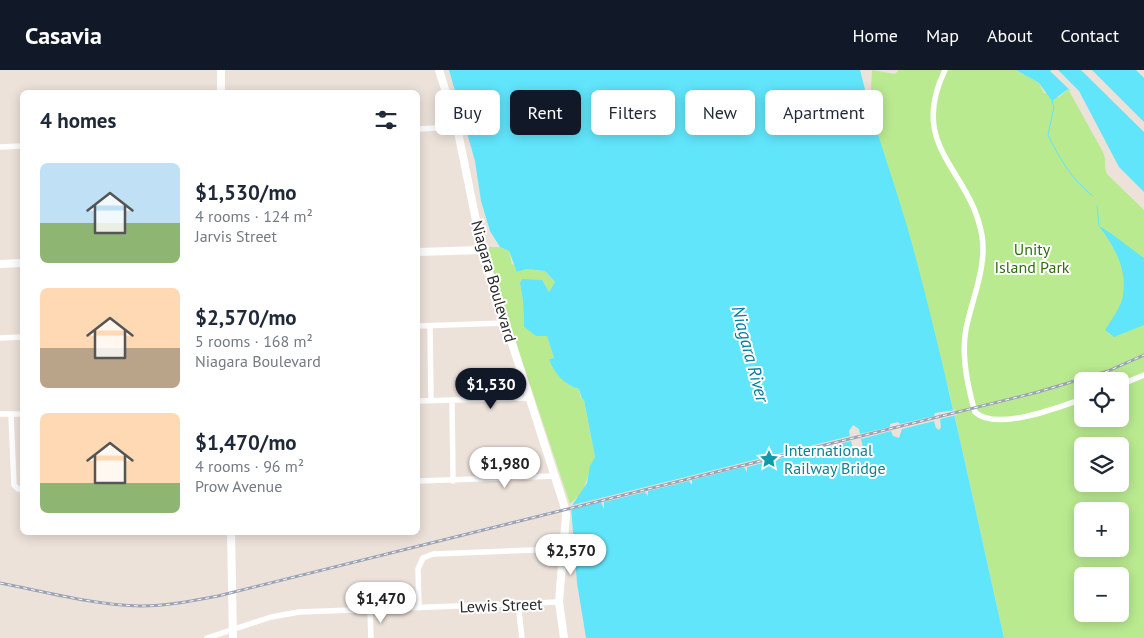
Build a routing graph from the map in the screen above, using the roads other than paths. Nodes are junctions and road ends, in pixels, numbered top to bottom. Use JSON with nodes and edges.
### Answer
{"nodes":[{"id":1,"x":221,"y":70,"type":"edge"},
{"id":2,"x":439,"y":70,"type":"edge"},
{"id":3,"x":945,"y":70,"type":"edge"},
{"id":4,"x":221,"y":90,"type":"edge"},
{"id":5,"x":445,"y":90,"type":"edge"},
{"id":6,"x":435,"y":129,"type":"edge"},
{"id":7,"x":420,"y":130,"type":"edge"},
{"id":8,"x":459,"y":135,"type":"edge"},
{"id":9,"x":20,"y":146,"type":"edge"},
{"id":10,"x":0,"y":147,"type":"edge"},
{"id":11,"x":482,"y":250,"type":"junction"},
{"id":12,"x":420,"y":252,"type":"edge"},
{"id":13,"x":20,"y":263,"type":"edge"},
{"id":14,"x":0,"y":264,"type":"edge"},
{"id":15,"x":505,"y":323,"type":"junction"},
{"id":16,"x":420,"y":326,"type":"edge"},
{"id":17,"x":430,"y":326,"type":"junction"},
{"id":18,"x":20,"y":337,"type":"edge"},
{"id":19,"x":0,"y":338,"type":"edge"},
{"id":20,"x":1144,"y":375,"type":"edge"},
{"id":21,"x":1129,"y":381,"type":"edge"},
{"id":22,"x":529,"y":398,"type":"junction"},
{"id":23,"x":431,"y":400,"type":"junction"},
{"id":24,"x":452,"y":400,"type":"junction"},
{"id":25,"x":420,"y":401,"type":"edge"},
{"id":26,"x":1074,"y":402,"type":"edge"},
{"id":27,"x":0,"y":414,"type":"edge"},
{"id":28,"x":11,"y":414,"type":"junction"},
{"id":29,"x":20,"y":414,"type":"edge"},
{"id":30,"x":555,"y":476,"type":"junction"},
{"id":31,"x":420,"y":481,"type":"edge"},
{"id":32,"x":453,"y":481,"type":"junction"},
{"id":33,"x":20,"y":489,"type":"edge"},
{"id":34,"x":231,"y":535,"type":"edge"},
{"id":35,"x":563,"y":548,"type":"junction"},
{"id":36,"x":559,"y":602,"type":"junction"},
{"id":37,"x":518,"y":603,"type":"junction"},
{"id":38,"x":419,"y":608,"type":"junction"},
{"id":39,"x":370,"y":610,"type":"junction"},
{"id":40,"x":207,"y":638,"type":"edge"},
{"id":41,"x":233,"y":638,"type":"edge"},
{"id":42,"x":371,"y":638,"type":"edge"},
{"id":43,"x":522,"y":638,"type":"edge"},
{"id":44,"x":564,"y":638,"type":"edge"}],
"edges":[{"from":1,"to":4,"type":"main road"},
{"from":2,"to":5,"type":"main road","name":"Niagara Boulevard"},
{"from":3,"to":26,"type":"street"},
{"from":6,"to":7,"type":"street"},
{"from":8,"to":11,"type":"main road","name":"Niagara Boulevard"},
{"from":9,"to":10,"type":"street"},
{"from":11,"to":12,"type":"main road"},
{"from":11,"to":15,"type":"main road","name":"Niagara Boulevard"},
{"from":13,"to":14,"type":"main road"},
{"from":15,"to":17,"type":"street"},
{"from":15,"to":22,"type":"main road","name":"Niagara Boulevard"},
{"from":16,"to":17,"type":"street"},
{"from":17,"to":23,"type":"street"},
{"from":18,"to":19,"type":"street"},
{"from":20,"to":21,"type":"street"},
{"from":22,"to":24,"type":"street"},
{"from":22,"to":30,"type":"main road","name":"Niagara Boulevard"},
{"from":23,"to":24,"type":"street"},
{"from":23,"to":25,"type":"street"},
{"from":24,"to":32,"type":"street"},
{"from":27,"to":28,"type":"street"},
{"from":28,"to":29,"type":"street"},
{"from":28,"to":33,"type":"street"},
{"from":30,"to":32,"type":"street"},
{"from":30,"to":35,"type":"main road","name":"Niagara Boulevard"},
{"from":31,"to":32,"type":"street"},
{"from":34,"to":41,"type":"main road"},
{"from":35,"to":36,"type":"main road","name":"Niagara Boulevard"},
{"from":35,"to":38,"type":"street"},
{"from":36,"to":37,"type":"street","name":"Lewis Street"},
{"from":36,"to":44,"type":"main road","name":"Niagara Boulevard"},
{"from":37,"to":38,"type":"street","name":"Lewis Street"},
{"from":37,"to":43,"type":"street"},
{"from":38,"to":39,"type":"street","name":"Lewis Street"},
{"from":39,"to":40,"type":"street","name":"Lewis Street"},
{"from":39,"to":42,"type":"street"}]}
